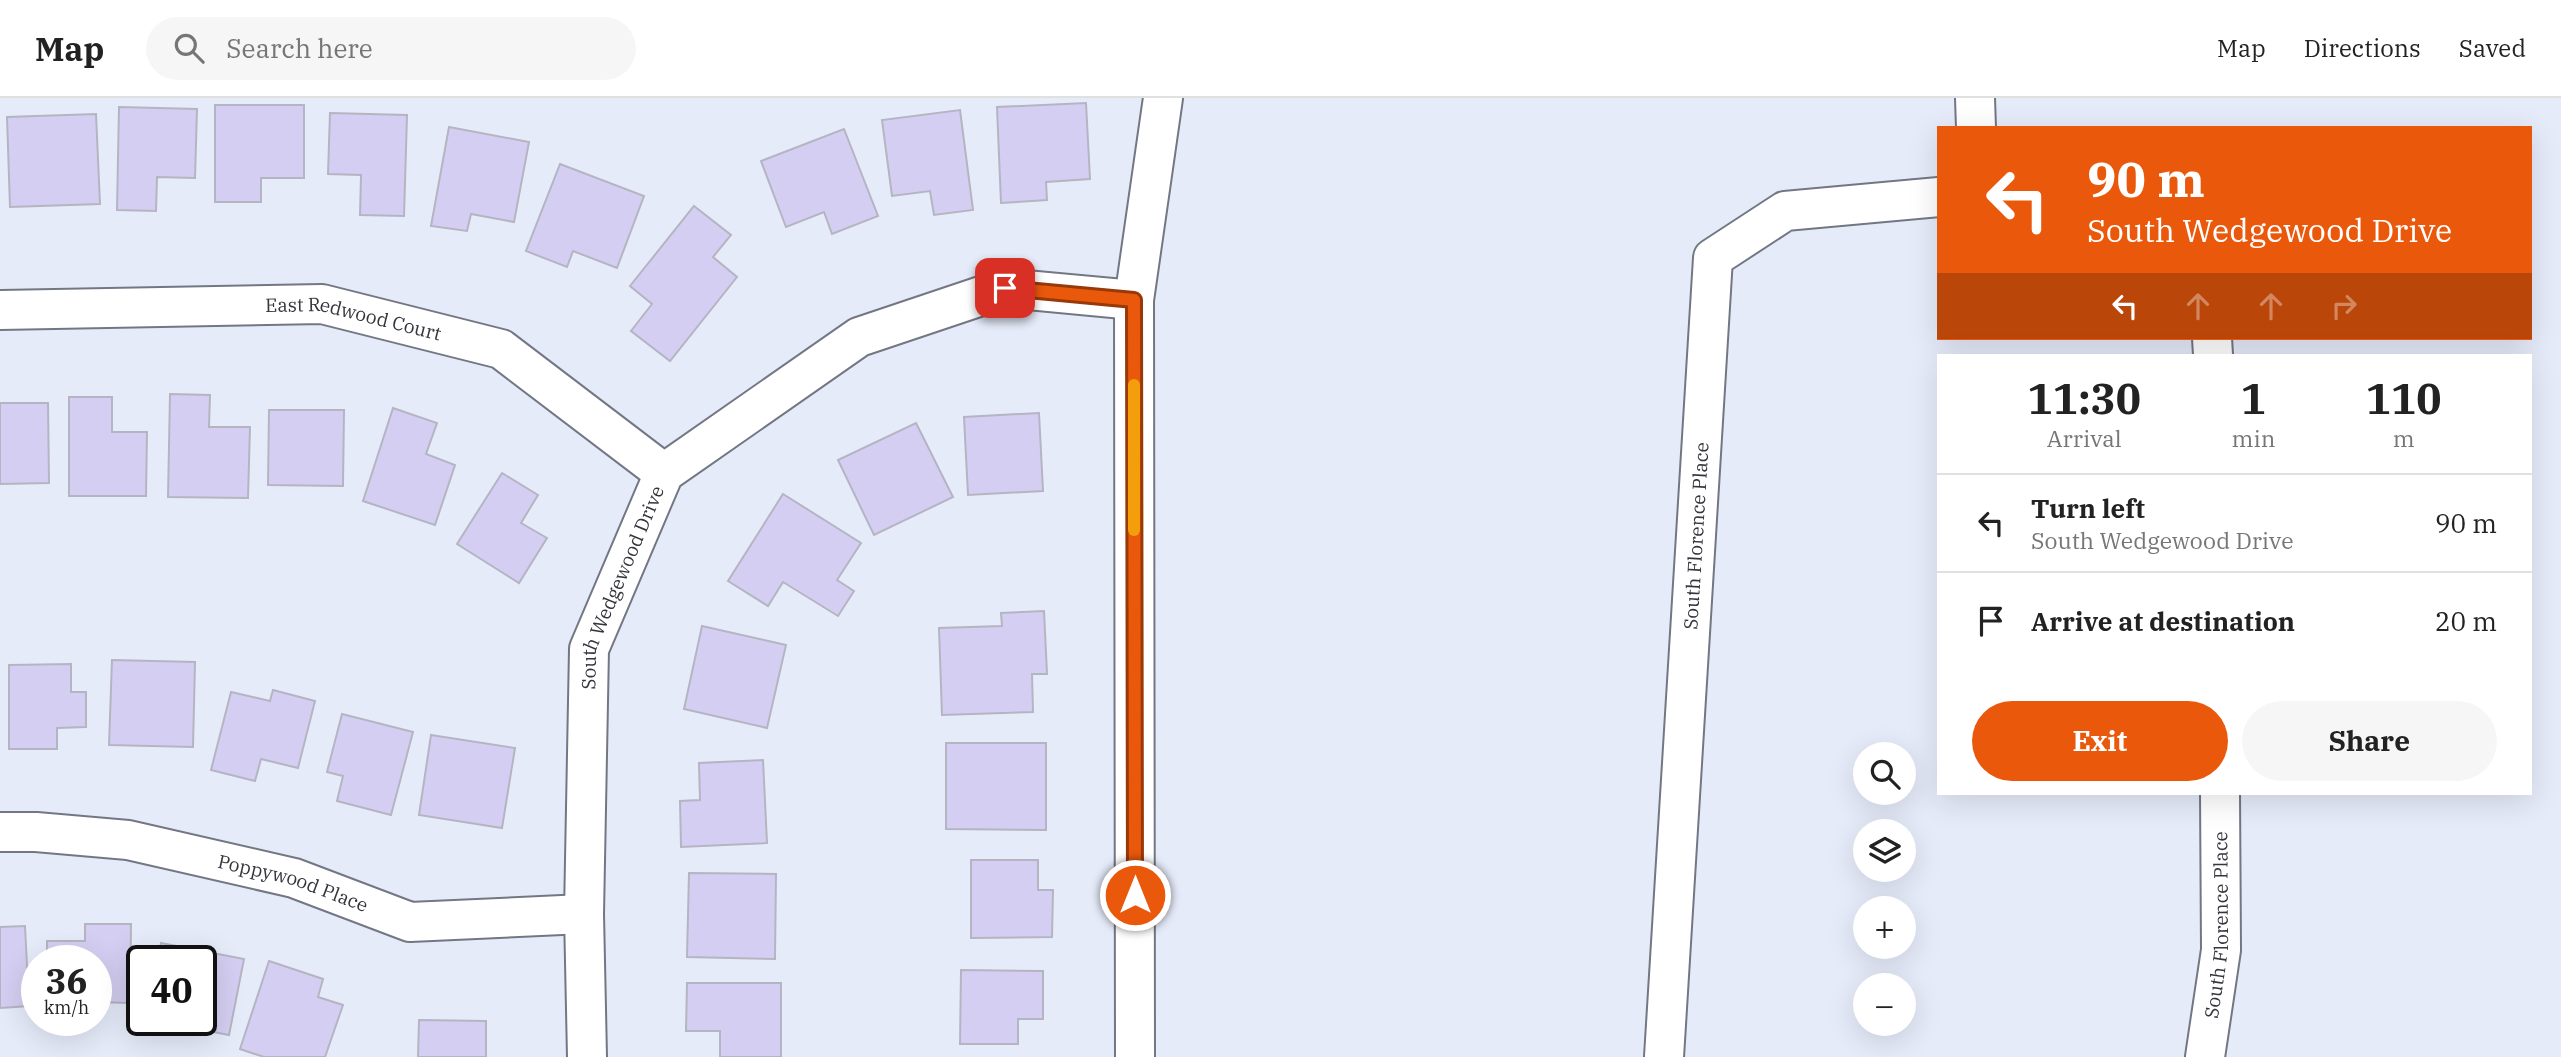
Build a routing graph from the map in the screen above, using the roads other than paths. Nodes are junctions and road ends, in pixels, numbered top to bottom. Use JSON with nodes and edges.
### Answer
{"nodes":[{"id":1,"x":1163,"y":98,"type":"edge"},
{"id":2,"x":1975,"y":98,"type":"edge"},
{"id":3,"x":1976,"y":126,"type":"edge"},
{"id":4,"x":1937,"y":197,"type":"edge"},
{"id":5,"x":1134,"y":300,"type":"junction"},
{"id":6,"x":0,"y":310,"type":"edge"},
{"id":7,"x":664,"y":473,"type":"junction"},
{"id":8,"x":2220,"y":795,"type":"edge"},
{"id":9,"x":0,"y":832,"type":"edge"},
{"id":10,"x":584,"y":914,"type":"junction"},
{"id":11,"x":587,"y":1057,"type":"edge"},
{"id":12,"x":1135,"y":1057,"type":"edge"},
{"id":13,"x":1664,"y":1057,"type":"edge"},
{"id":14,"x":2205,"y":1057,"type":"edge"}],
"edges":[{"from":1,"to":5,"type":"street"},
{"from":2,"to":3,"type":"street"},
{"from":4,"to":13,"type":"street","name":"South Florence Place"},
{"from":5,"to":7,"type":"street","name":"South Wedgewood Drive"},
{"from":5,"to":12,"type":"street"},
{"from":6,"to":7,"type":"street","name":"East Redwood Court"},
{"from":7,"to":10,"type":"street","name":"South Wedgewood Drive"},
{"from":8,"to":14,"type":"street","name":"South Florence Place"},
{"from":9,"to":10,"type":"street","name":"Poppywood Place"},
{"from":10,"to":11,"type":"street","name":"South Wedgewood Drive"}]}
